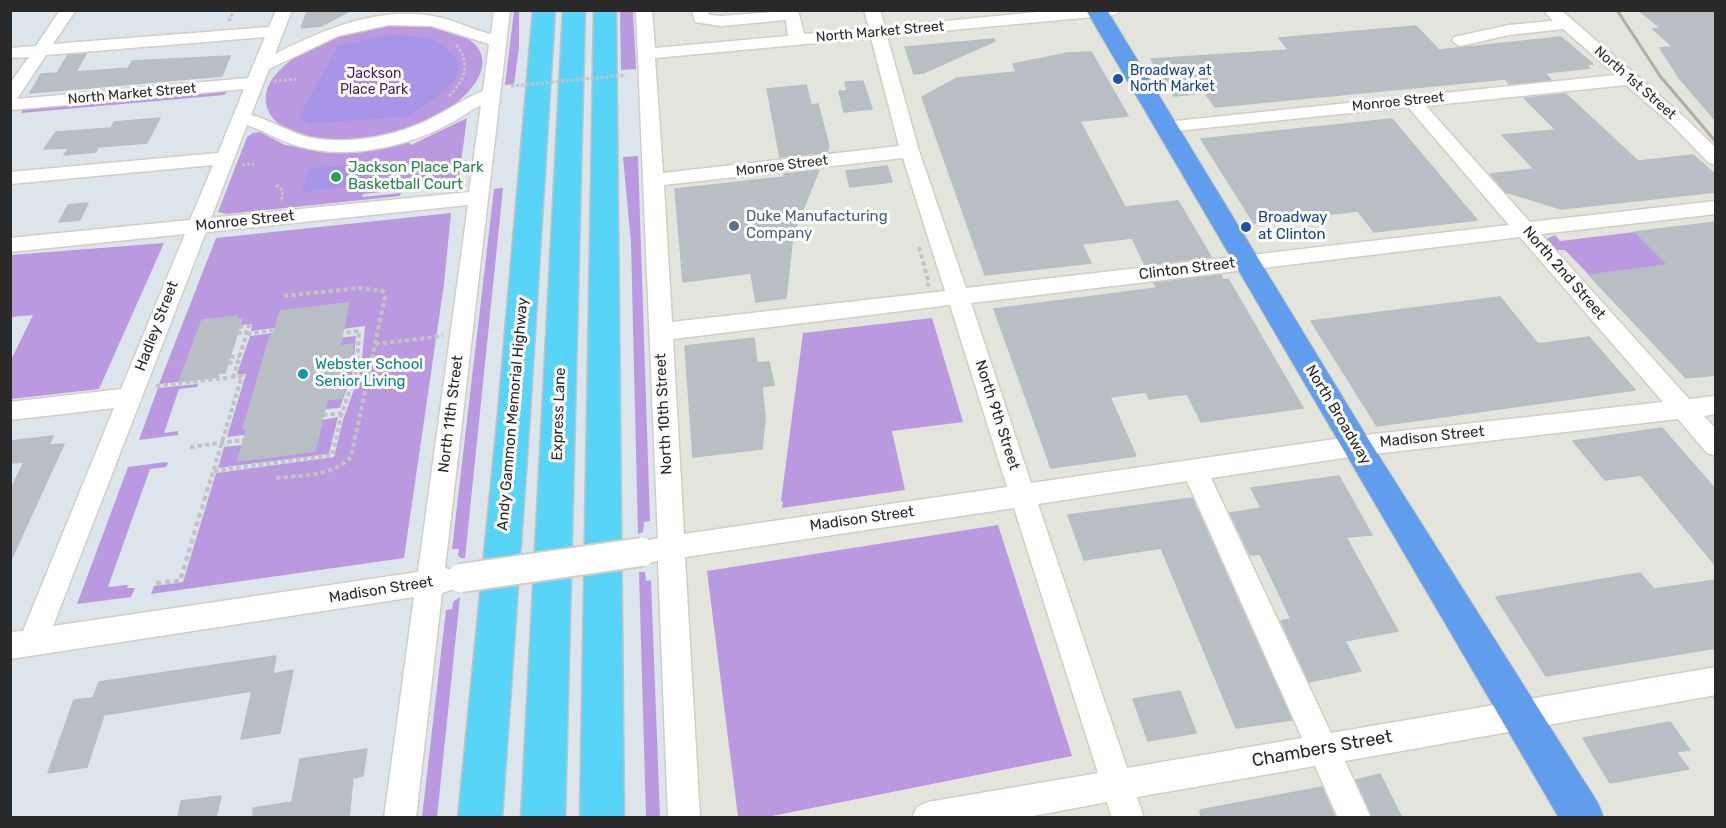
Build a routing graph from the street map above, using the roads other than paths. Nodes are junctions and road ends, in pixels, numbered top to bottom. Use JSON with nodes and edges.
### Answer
{"nodes":[{"id":1,"x":68,"y":10,"type":"edge"},
{"id":2,"x":502,"y":10,"type":"edge"},
{"id":3,"x":522,"y":10,"type":"edge"},
{"id":4,"x":544,"y":10,"type":"edge"},
{"id":5,"x":574,"y":10,"type":"edge"},
{"id":6,"x":605,"y":10,"type":"edge"},
{"id":7,"x":644,"y":10,"type":"edge"},
{"id":8,"x":700,"y":10,"type":"edge"},
{"id":9,"x":872,"y":10,"type":"edge"},
{"id":10,"x":1551,"y":10,"type":"edge"},
{"id":11,"x":1103,"y":11,"type":"edge"},
{"id":12,"x":280,"y":21,"type":"edge"},
{"id":13,"x":1567,"y":24,"type":"junction"},
{"id":14,"x":879,"y":32,"type":"junction"},
{"id":15,"x":498,"y":40,"type":"junction"},
{"id":16,"x":796,"y":40,"type":"junction"},
{"id":17,"x":1460,"y":41,"type":"dead end"},
{"id":18,"x":41,"y":51,"type":"junction"},
{"id":19,"x":10,"y":53,"type":"edge"},
{"id":20,"x":646,"y":54,"type":"junction"},
{"id":21,"x":1631,"y":79,"type":"junction"},
{"id":22,"x":260,"y":81,"type":"junction"},
{"id":23,"x":514,"y":92,"type":"junction"},
{"id":24,"x":10,"y":97,"type":"edge"},
{"id":25,"x":1412,"y":101,"type":"junction"},
{"id":26,"x":10,"y":105,"type":"edge"},
{"id":27,"x":10,"y":118,"type":"edge"},
{"id":28,"x":241,"y":118,"type":"junction"},
{"id":29,"x":1166,"y":127,"type":"junction"},
{"id":30,"x":910,"y":151,"type":"junction"},
{"id":31,"x":1716,"y":159,"type":"edge"},
{"id":32,"x":233,"y":162,"type":"junction"},
{"id":33,"x":10,"y":178,"type":"edge"},
{"id":34,"x":654,"y":180,"type":"junction"},
{"id":35,"x":479,"y":197,"type":"junction"},
{"id":36,"x":1716,"y":207,"type":"edge"},
{"id":37,"x":197,"y":225,"type":"junction"},
{"id":38,"x":1526,"y":230,"type":"junction"},
{"id":39,"x":10,"y":245,"type":"edge"},
{"id":40,"x":1248,"y":262,"type":"junction"},
{"id":41,"x":959,"y":296,"type":"junction"},
{"id":42,"x":660,"y":332,"type":"junction"},
{"id":43,"x":129,"y":397,"type":"junction"},
{"id":44,"x":1716,"y":405,"type":"edge"},
{"id":45,"x":1683,"y":409,"type":"junction"},
{"id":46,"x":10,"y":411,"type":"edge"},
{"id":47,"x":1356,"y":446,"type":"junction"},
{"id":48,"x":1716,"y":446,"type":"edge"},
{"id":49,"x":1194,"y":469,"type":"junction"},
{"id":50,"x":1023,"y":495,"type":"junction"},
{"id":51,"x":670,"y":548,"type":"junction"},
{"id":52,"x":430,"y":582,"type":"junction"},
{"id":53,"x":21,"y":644,"type":"edge"},
{"id":54,"x":1716,"y":681,"type":"edge"},
{"id":55,"x":1521,"y":714,"type":"junction"},
{"id":56,"x":1323,"y":749,"type":"junction"},
{"id":57,"x":1117,"y":784,"type":"junction"},
{"id":58,"x":400,"y":818,"type":"edge"},
{"id":59,"x":480,"y":818,"type":"edge"},
{"id":60,"x":543,"y":818,"type":"edge"},
{"id":61,"x":602,"y":818,"type":"edge"},
{"id":62,"x":684,"y":818,"type":"edge"},
{"id":63,"x":928,"y":818,"type":"edge"},
{"id":64,"x":1128,"y":818,"type":"edge"},
{"id":65,"x":1355,"y":818,"type":"edge"},
{"id":66,"x":1583,"y":818,"type":"edge"}],
"edges":[{"from":1,"to":18,"type":"street"},
{"from":2,"to":15,"type":"street","name":"North 11th Street"},
{"from":3,"to":23,"type":"highway"},
{"from":4,"to":23,"type":"highway","name":"Andy Gammon Memorial Highway"},
{"from":5,"to":60,"type":"highway","name":"Express Lane"},
{"from":6,"to":61,"type":"highway"},
{"from":7,"to":20,"type":"street","name":"North 10th Street"},
{"from":8,"to":16,"type":"street"},
{"from":9,"to":14,"type":"street","name":"North 9th Street"},
{"from":10,"to":13,"type":"street","name":"North 1st Street"},
{"from":11,"to":14,"type":"street","name":"North Market Street"},
{"from":11,"to":29,"type":"main road","name":"North Broadway"},
{"from":12,"to":18,"type":"street"},
{"from":12,"to":22,"type":"street","name":"Hadley Street"},
{"from":13,"to":17,"type":"street"},
{"from":13,"to":21,"type":"street","name":"North 1st Street"},
{"from":14,"to":16,"type":"street","name":"North Market Street"},
{"from":14,"to":30,"type":"street","name":"North 9th Street"},
{"from":15,"to":22,"type":"street"},
{"from":15,"to":23,"type":"street","name":"North 11th Street"},
{"from":16,"to":20,"type":"street","name":"North Market Street"},
{"from":18,"to":19,"type":"street"},
{"from":18,"to":24,"type":"street"},
{"from":20,"to":34,"type":"street","name":"North 10th Street"},
{"from":21,"to":25,"type":"street","name":"Monroe Street"},
{"from":21,"to":31,"type":"street","name":"North 1st Street"},
{"from":22,"to":26,"type":"street","name":"North Market Street"},
{"from":22,"to":27,"type":"street","name":"North Market Street"},
{"from":22,"to":28,"type":"street","name":"Hadley Street"},
{"from":23,"to":28,"type":"street"},
{"from":23,"to":35,"type":"street","name":"North 11th Street"},
{"from":23,"to":59,"type":"highway","name":"Andy Gammon Memorial Highway"},
{"from":25,"to":29,"type":"street","name":"Monroe Street"},
{"from":25,"to":38,"type":"street","name":"North 2nd Street"},
{"from":28,"to":32,"type":"street","name":"Hadley Street"},
{"from":29,"to":40,"type":"main road","name":"North Broadway"},
{"from":30,"to":34,"type":"street","name":"Monroe Street"},
{"from":30,"to":41,"type":"street","name":"North 9th Street"},
{"from":32,"to":33,"type":"street"},
{"from":32,"to":37,"type":"street","name":"Hadley Street"},
{"from":34,"to":42,"type":"street","name":"North 10th Street"},
{"from":35,"to":37,"type":"street","name":"Monroe Street"},
{"from":35,"to":52,"type":"street","name":"North 11th Street"},
{"from":36,"to":38,"type":"street","name":"Clinton Street"},
{"from":37,"to":39,"type":"street","name":"Monroe Street"},
{"from":37,"to":43,"type":"street","name":"Hadley Street"},
{"from":38,"to":40,"type":"street","name":"Clinton Street"},
{"from":38,"to":45,"type":"street","name":"North 2nd Street"},
{"from":40,"to":41,"type":"street","name":"Clinton Street"},
{"from":40,"to":47,"type":"main road","name":"North Broadway"},
{"from":41,"to":42,"type":"street","name":"Clinton Street"},
{"from":41,"to":50,"type":"street","name":"North 9th Street"},
{"from":42,"to":51,"type":"street","name":"North 10th Street"},
{"from":43,"to":46,"type":"street"},
{"from":43,"to":53,"type":"street","name":"Hadley Street"},
{"from":44,"to":45,"type":"street","name":"Madison Street"},
{"from":45,"to":47,"type":"street","name":"Madison Street"},
{"from":45,"to":48,"type":"street","name":"North 2nd Street"},
{"from":47,"to":49,"type":"street","name":"Madison Street"},
{"from":47,"to":55,"type":"main road","name":"North Broadway"},
{"from":49,"to":50,"type":"street","name":"Madison Street"},
{"from":49,"to":56,"type":"street"},
{"from":50,"to":51,"type":"street","name":"Madison Street"},
{"from":50,"to":57,"type":"street","name":"North 9th Street"},
{"from":51,"to":52,"type":"street","name":"Madison Street","bridge":true},
{"from":51,"to":62,"type":"street","name":"North 10th Street"},
{"from":52,"to":53,"type":"street","name":"Madison Street"},
{"from":52,"to":58,"type":"street","name":"North 11th Street"},
{"from":54,"to":55,"type":"street","name":"Chambers Street"},
{"from":55,"to":56,"type":"street","name":"Chambers Street"},
{"from":55,"to":66,"type":"main road","name":"North Broadway"},
{"from":56,"to":57,"type":"street","name":"Chambers Street"},
{"from":56,"to":65,"type":"street"},
{"from":57,"to":63,"type":"street","name":"Chambers Street"},
{"from":57,"to":64,"type":"street","name":"North 9th Street"}]}
